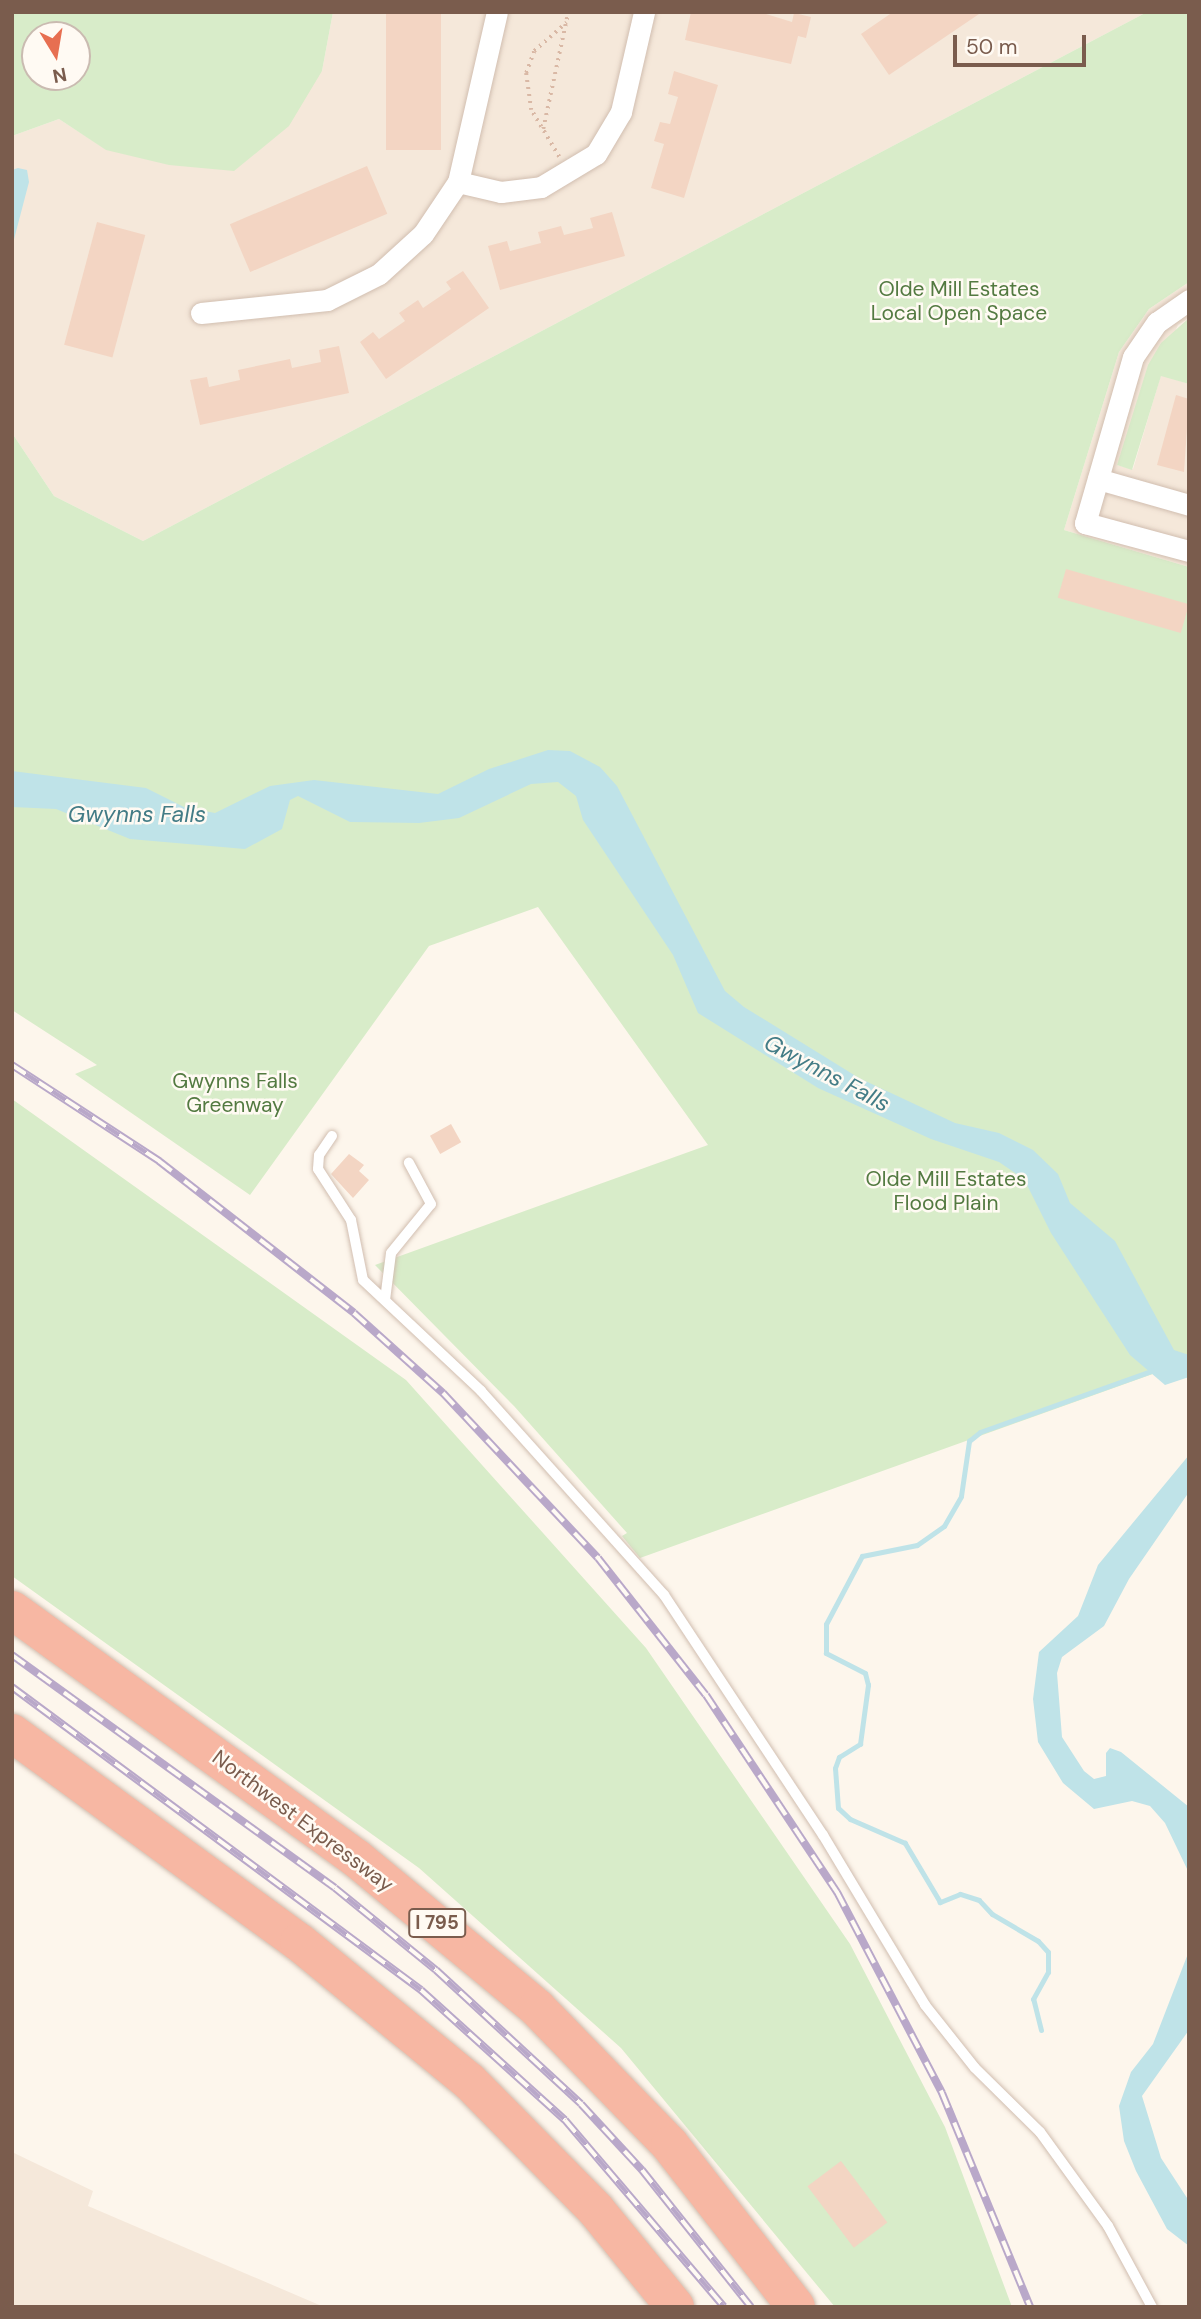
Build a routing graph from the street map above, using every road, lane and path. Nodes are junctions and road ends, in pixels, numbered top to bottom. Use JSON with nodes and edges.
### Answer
{"nodes":[{"id":1,"x":497,"y":12,"type":"edge"},
{"id":2,"x":568,"y":12,"type":"edge"},
{"id":3,"x":644,"y":12,"type":"edge"},
{"id":4,"x":566,"y":23,"type":"junction"},
{"id":5,"x":543,"y":129,"type":"junction"},
{"id":6,"x":569,"y":174,"type":"junction"},
{"id":7,"x":458,"y":182,"type":"junction"},
{"id":8,"x":1189,"y":300,"type":"edge"},
{"id":9,"x":201,"y":313,"type":"dead end"},
{"id":10,"x":1098,"y":479,"type":"junction"},
{"id":11,"x":1189,"y":505,"type":"edge"},
{"id":12,"x":1189,"y":551,"type":"edge"},
{"id":13,"x":332,"y":1136,"type":"dead end"},
{"id":14,"x":409,"y":1163,"type":"dead end"},
{"id":15,"x":384,"y":1300,"type":"junction"},
{"id":16,"x":12,"y":1610,"type":"edge"},
{"id":17,"x":12,"y":1733,"type":"edge"},
{"id":18,"x":675,"y":2307,"type":"edge"},
{"id":19,"x":796,"y":2307,"type":"edge"},
{"id":20,"x":1152,"y":2307,"type":"edge"}],
"edges":[{"from":1,"to":7,"type":"street"},
{"from":2,"to":4,"type":"path"},
{"from":3,"to":6,"type":"street"},
{"from":4,"to":5,"type":"path"},
{"from":4,"to":5,"type":"path"},
{"from":5,"to":6,"type":"path"},
{"from":6,"to":7,"type":"street"},
{"from":7,"to":9,"type":"street"},
{"from":8,"to":10,"type":"street"},
{"from":10,"to":11,"type":"street"},
{"from":10,"to":12,"type":"street"},
{"from":13,"to":15,"type":"lane"},
{"from":14,"to":15,"type":"lane"},
{"from":15,"to":20,"type":"lane"},
{"from":16,"to":19,"type":"highway","name":"Northwest Expressway","number":"I 795"},
{"from":17,"to":18,"type":"highway"}]}
